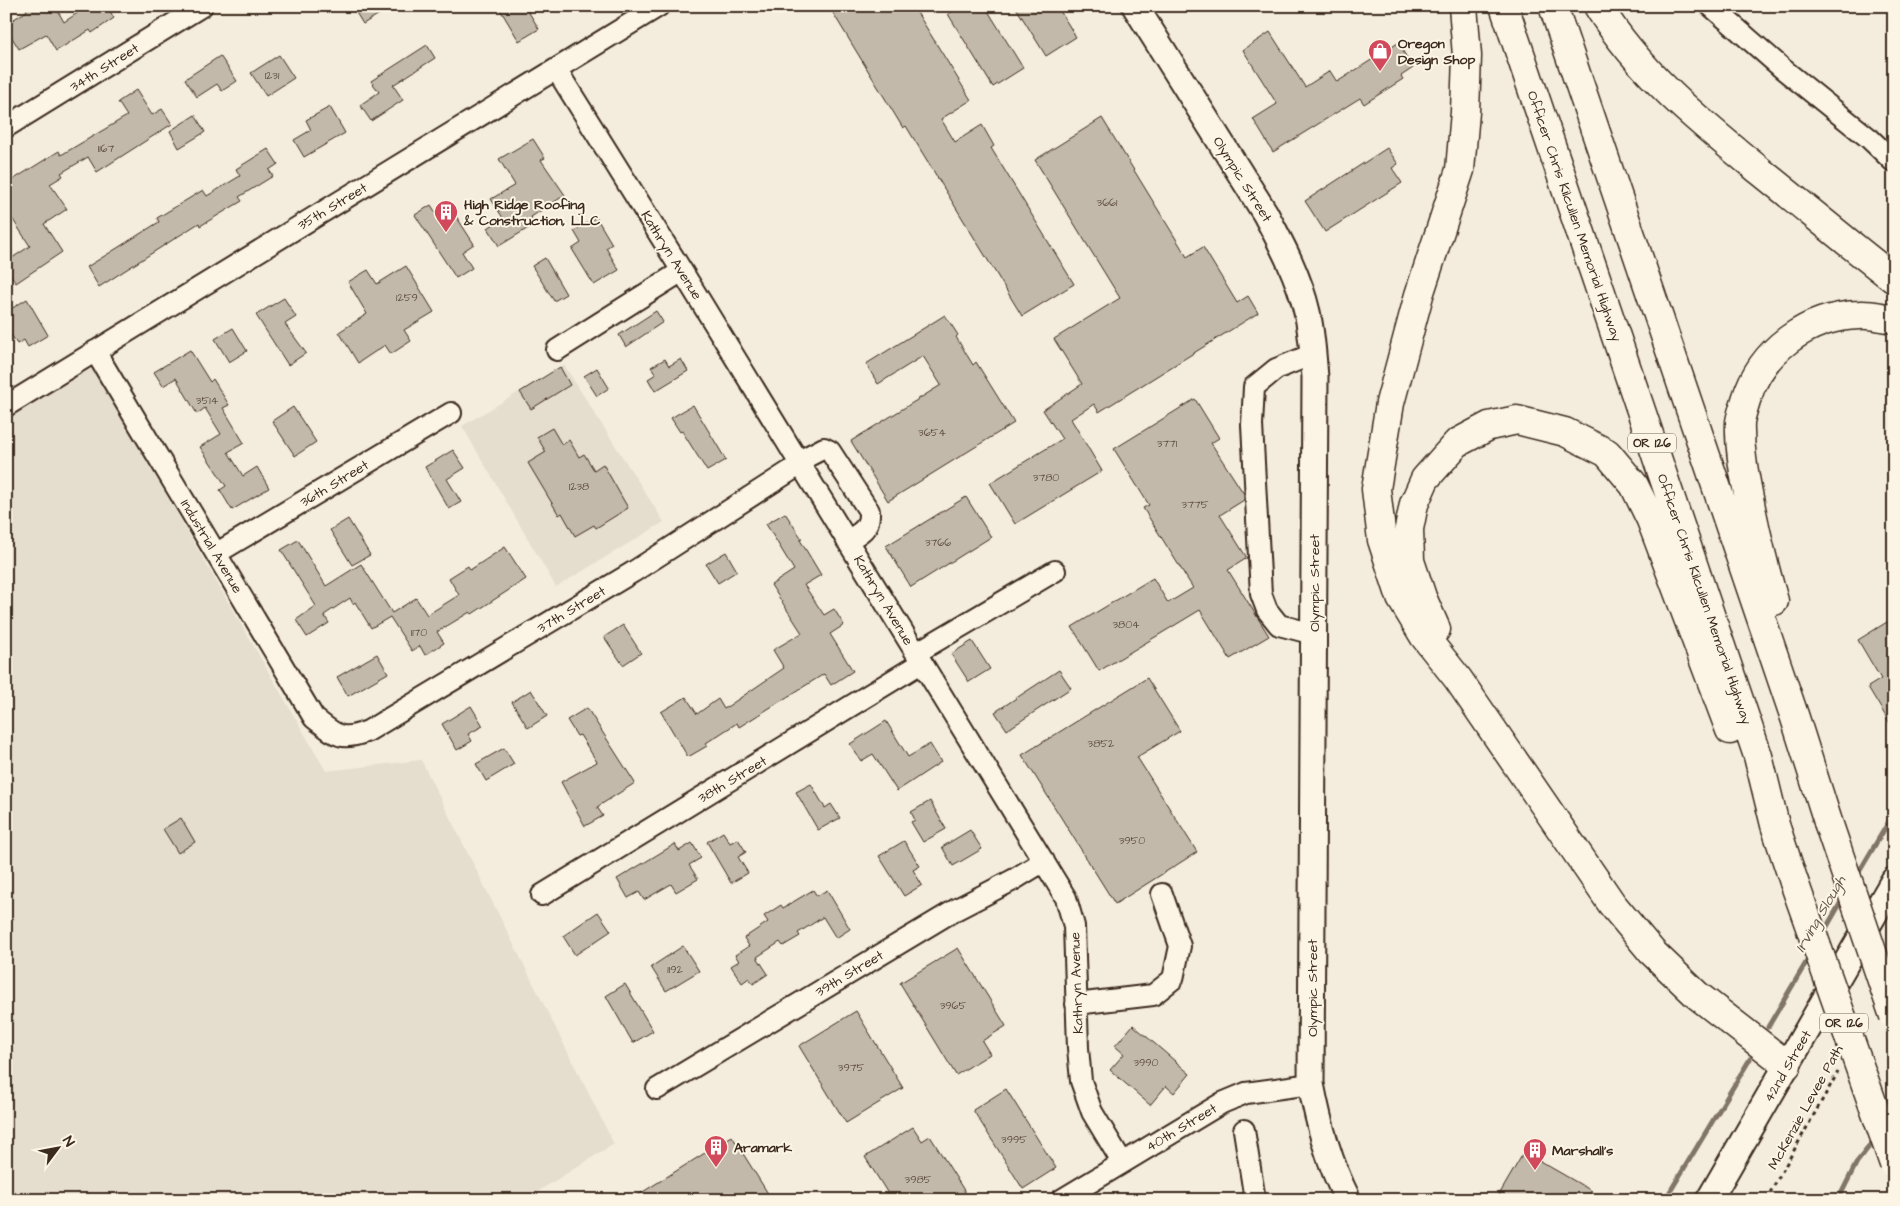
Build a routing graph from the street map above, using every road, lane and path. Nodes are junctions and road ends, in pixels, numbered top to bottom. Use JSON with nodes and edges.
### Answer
{"nodes":[{"id":1,"x":202,"y":6,"type":"edge"},
{"id":2,"x":659,"y":6,"type":"edge"},
{"id":3,"x":1135,"y":6,"type":"edge"},
{"id":4,"x":1463,"y":6,"type":"edge"},
{"id":5,"x":1504,"y":6,"type":"edge"},
{"id":6,"x":1553,"y":6,"type":"edge"},
{"id":7,"x":1598,"y":6,"type":"edge"},
{"id":8,"x":1711,"y":6,"type":"edge"},
{"id":9,"x":556,"y":69,"type":"junction"},
{"id":10,"x":6,"y":127,"type":"edge"},
{"id":11,"x":1894,"y":162,"type":"edge"},
{"id":12,"x":682,"y":271,"type":"junction"},
{"id":13,"x":1894,"y":279,"type":"edge"},
{"id":14,"x":1894,"y":319,"type":"edge"},
{"id":15,"x":558,"y":350,"type":"dead end"},
{"id":16,"x":95,"y":351,"type":"junction"},
{"id":17,"x":1313,"y":354,"type":"junction"},
{"id":18,"x":6,"y":406,"type":"edge"},
{"id":19,"x":451,"y":413,"type":"dead end"},
{"id":20,"x":800,"y":463,"type":"junction"},
{"id":21,"x":848,"y":541,"type":"junction"},
{"id":22,"x":217,"y":553,"type":"junction"},
{"id":23,"x":1055,"y":571,"type":"dead end"},
{"id":24,"x":1314,"y":634,"type":"junction"},
{"id":25,"x":919,"y":658,"type":"junction"},
{"id":26,"x":1458,"y":679,"type":"junction"},
{"id":27,"x":1795,"y":718,"type":"junction"},
{"id":28,"x":336,"y":735,"type":"joint"},
{"id":29,"x":1775,"y":826,"type":"junction"},
{"id":30,"x":1044,"y":861,"type":"junction"},
{"id":31,"x":1894,"y":880,"type":"edge"},
{"id":32,"x":542,"y":894,"type":"dead end"},
{"id":33,"x":1162,"y":894,"type":"dead end"},
{"id":34,"x":1076,"y":1004,"type":"junction"},
{"id":35,"x":1894,"y":1016,"type":"edge"},
{"id":36,"x":1788,"y":1065,"type":"junction"},
{"id":37,"x":1838,"y":1070,"type":"dead end"},
{"id":38,"x":1311,"y":1084,"type":"junction"},
{"id":39,"x":657,"y":1089,"type":"dead end"},
{"id":40,"x":1244,"y":1130,"type":"dead end"},
{"id":41,"x":1122,"y":1162,"type":"junction"},
{"id":42,"x":1894,"y":1164,"type":"edge"},
{"id":43,"x":1061,"y":1200,"type":"edge"},
{"id":44,"x":1255,"y":1200,"type":"edge"},
{"id":45,"x":1348,"y":1200,"type":"edge"},
{"id":46,"x":1709,"y":1200,"type":"edge"},
{"id":47,"x":1766,"y":1200,"type":"edge"}],
"edges":[{"from":1,"to":10,"type":"street","name":"34th Street"},
{"from":2,"to":9,"type":"street","name":"35th Street"},
{"from":3,"to":17,"type":"main road","name":"Olympic Street"},
{"from":4,"to":26,"type":"highway"},
{"from":5,"to":29,"type":"highway","name":"Officer Chris Kilcullen Memorial Highway","number":"OR 126"},
{"from":6,"to":27,"type":"highway"},
{"from":7,"to":13,"type":"highway"},
{"from":8,"to":11,"type":"street"},
{"from":9,"to":12,"type":"street","name":"Kathryn Avenue"},
{"from":9,"to":16,"type":"street","name":"35th Street"},
{"from":12,"to":15,"type":"street"},
{"from":12,"to":20,"type":"street","name":"Kathryn Avenue"},
{"from":14,"to":27,"type":"highway"},
{"from":16,"to":18,"type":"street","name":"35th Street"},
{"from":16,"to":22,"type":"street","name":"Industrial Avenue"},
{"from":17,"to":24,"type":"main road","name":"Olympic Street"},
{"from":17,"to":24,"type":"street"},
{"from":19,"to":22,"type":"street","name":"36th Street"},
{"from":20,"to":21,"type":"street","name":"Kathryn Avenue"},
{"from":20,"to":21,"type":"street","name":"37th Street"},
{"from":20,"to":28,"type":"street","name":"37th Street"},
{"from":21,"to":25,"type":"street","name":"Kathryn Avenue"},
{"from":22,"to":28,"type":"street","name":"Industrial Avenue"},
{"from":23,"to":25,"type":"street","name":"38th Street"},
{"from":24,"to":38,"type":"main road","name":"Olympic Street"},
{"from":25,"to":30,"type":"street","name":"Kathryn Avenue"},
{"from":25,"to":32,"type":"street","name":"38th Street"},
{"from":26,"to":29,"type":"highway"},
{"from":26,"to":36,"type":"highway"},
{"from":27,"to":35,"type":"highway","bridge":true},
{"from":29,"to":42,"type":"highway","name":"Officer Chris Kilcullen Memorial Highway","number":"OR 126","bridge":true},
{"from":30,"to":34,"type":"street","name":"Kathryn Avenue"},
{"from":30,"to":39,"type":"street","name":"39th Street"},
{"from":31,"to":36,"type":"main road","name":"42nd Street"},
{"from":33,"to":34,"type":"street"},
{"from":34,"to":41,"type":"street","name":"Kathryn Avenue"},
{"from":36,"to":46,"type":"main road","name":"42nd Street"},
{"from":37,"to":47,"type":"path","name":"McKenzie Levee Path"},
{"from":38,"to":41,"type":"street","name":"40th Street"},
{"from":38,"to":45,"type":"main road","name":"Olympic Street"},
{"from":40,"to":44,"type":"street"},
{"from":41,"to":43,"type":"street","name":"40th Street"}]}
